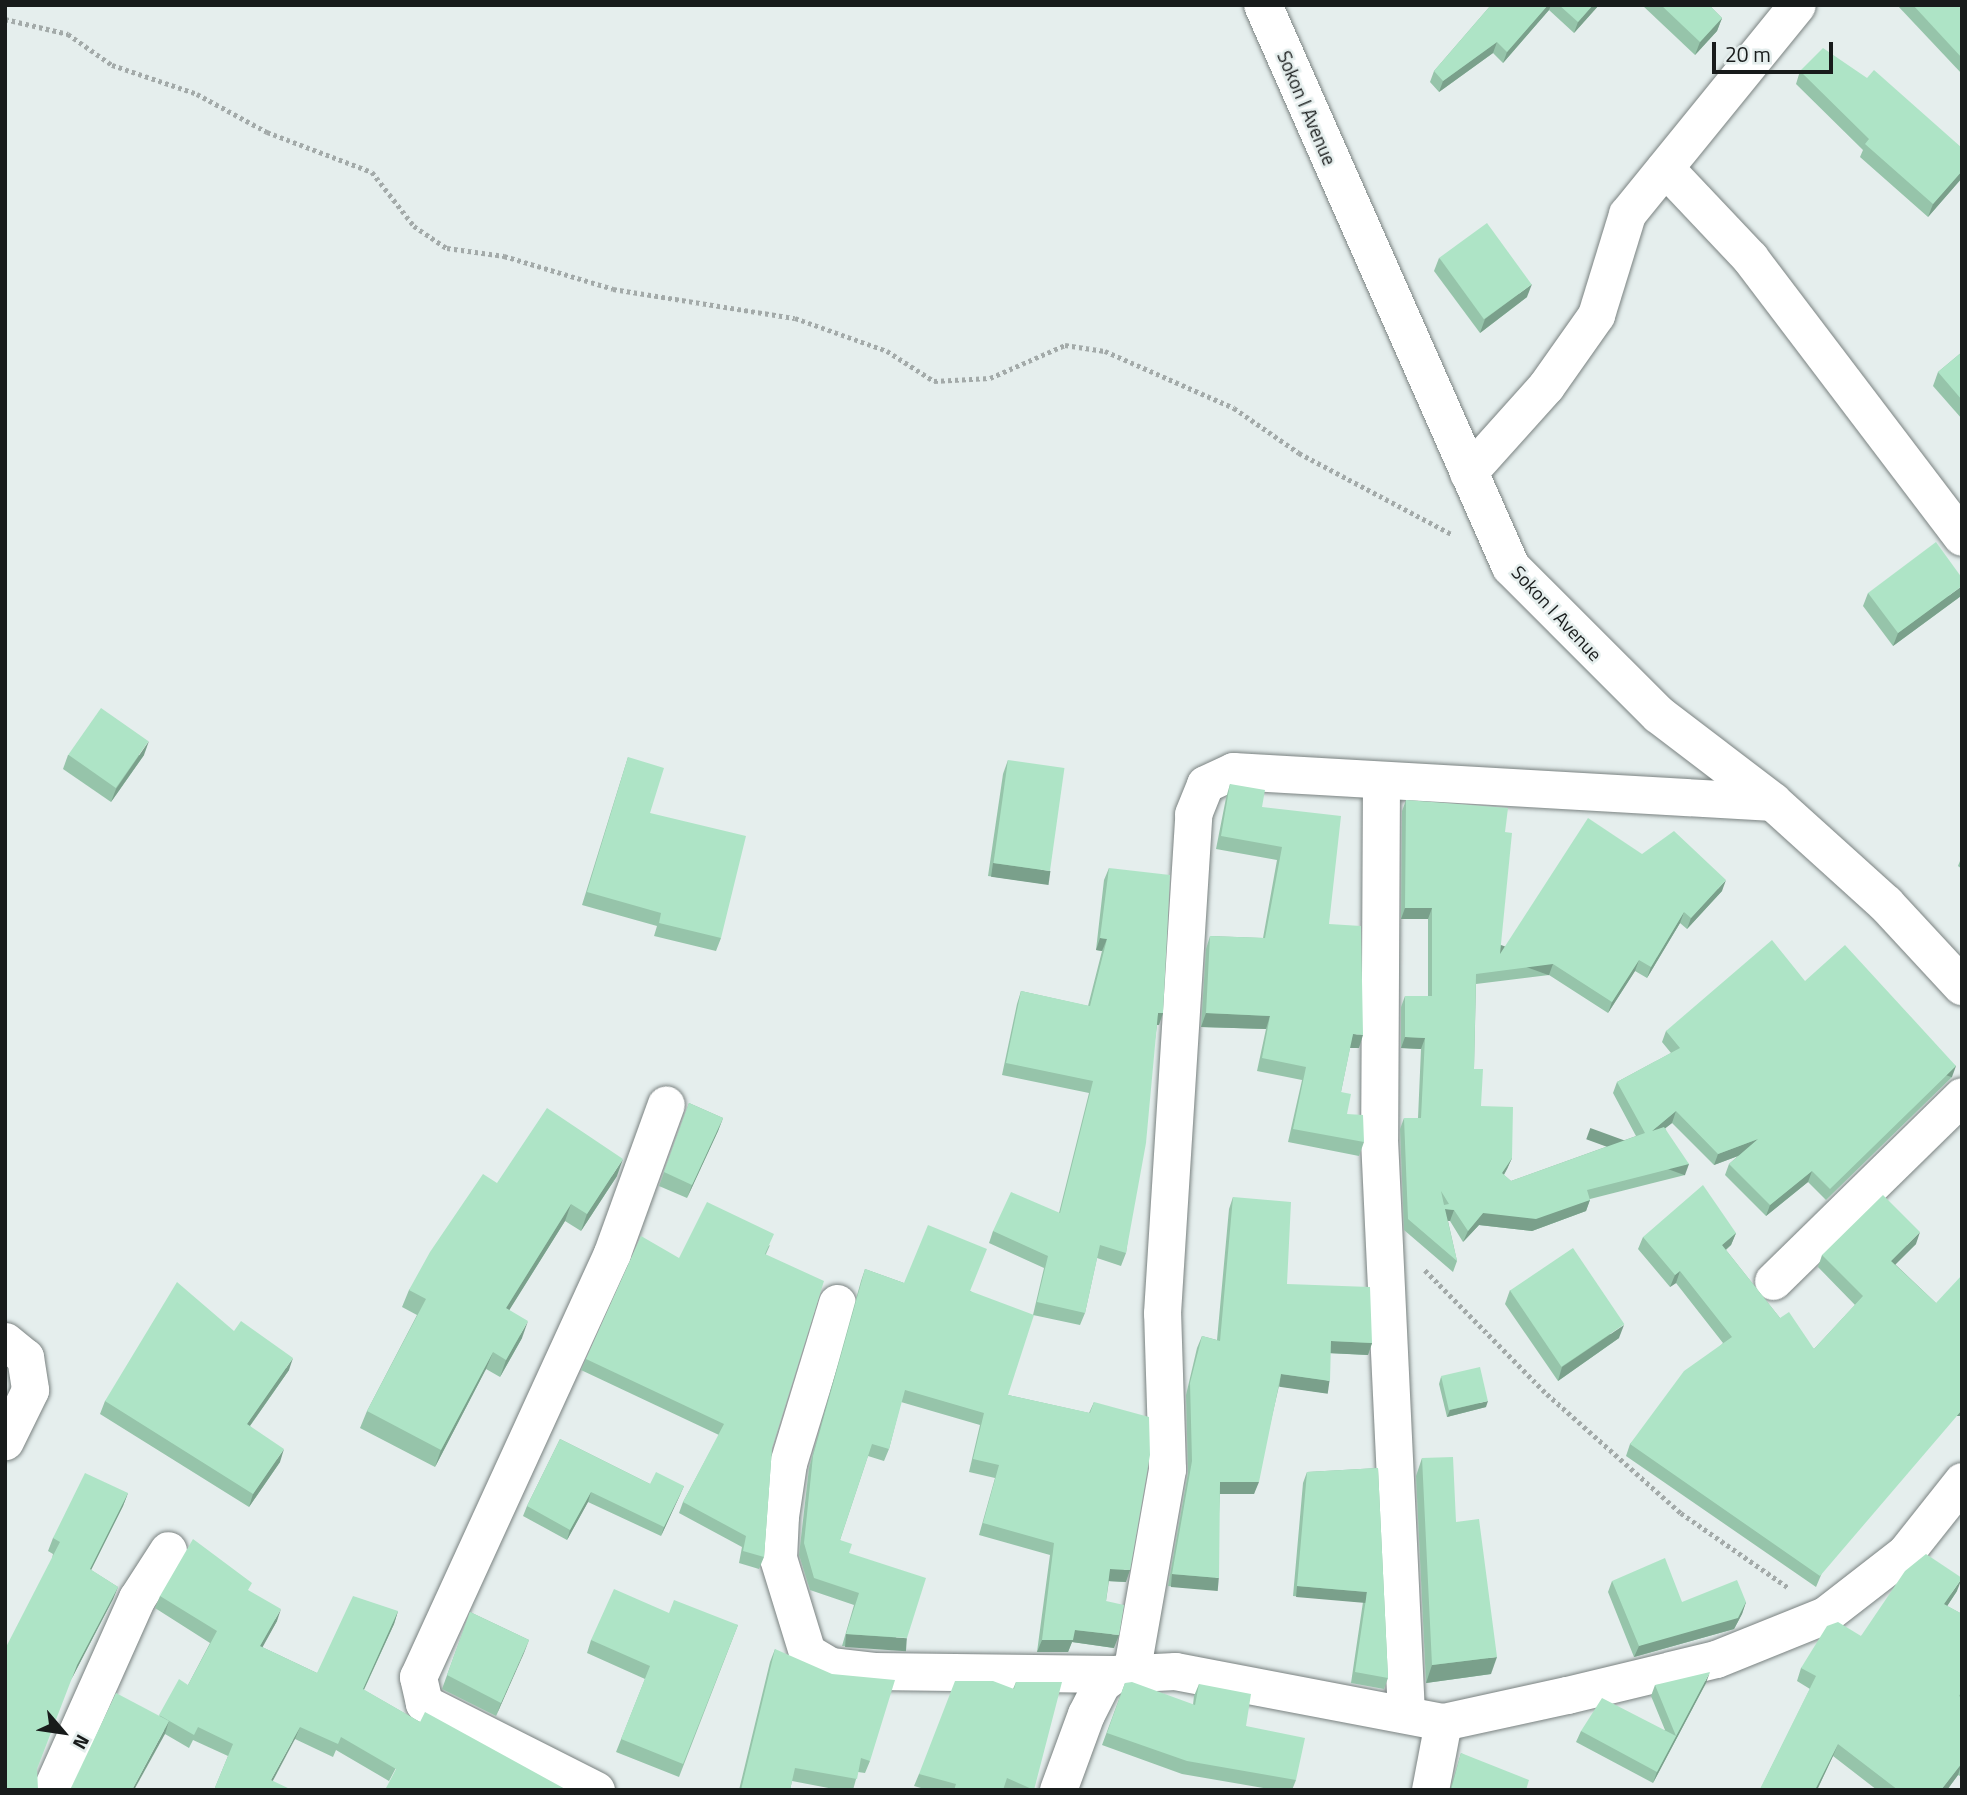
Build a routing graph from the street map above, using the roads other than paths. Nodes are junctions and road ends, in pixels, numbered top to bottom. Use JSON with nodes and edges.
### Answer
{"nodes":[{"id":1,"x":1263,"y":5,"type":"edge"},
{"id":2,"x":1797,"y":5,"type":"edge"},
{"id":3,"x":1665,"y":168,"type":"junction"},
{"id":4,"x":1468,"y":473,"type":"junction"},
{"id":5,"x":1962,"y":537,"type":"edge"},
{"id":6,"x":1381,"y":780,"type":"junction"},
{"id":7,"x":1773,"y":802,"type":"junction"},
{"id":8,"x":1962,"y":986,"type":"edge"},
{"id":9,"x":1962,"y":1096,"type":"edge"},
{"id":10,"x":666,"y":1104,"type":"dead end"},
{"id":11,"x":1773,"y":1281,"type":"dead end"},
{"id":12,"x":837,"y":1303,"type":"dead end"},
{"id":13,"x":5,"y":1341,"type":"edge"},
{"id":14,"x":5,"y":1441,"type":"edge"},
{"id":15,"x":1962,"y":1481,"type":"edge"},
{"id":16,"x":168,"y":1550,"type":"dead end"},
{"id":17,"x":1123,"y":1671,"type":"junction"},
{"id":18,"x":1406,"y":1713,"type":"junction"},
{"id":19,"x":1443,"y":1722,"type":"junction"},
{"id":20,"x":51,"y":1790,"type":"edge"},
{"id":21,"x":596,"y":1790,"type":"edge"},
{"id":22,"x":1058,"y":1790,"type":"edge"},
{"id":23,"x":1430,"y":1790,"type":"edge"}],
"edges":[{"from":1,"to":4,"type":"street","name":"Sokon I Avenue"},
{"from":2,"to":3,"type":"street"},
{"from":3,"to":4,"type":"street"},
{"from":3,"to":5,"type":"street"},
{"from":4,"to":7,"type":"street","name":"Sokon I Avenue"},
{"from":6,"to":7,"type":"street"},
{"from":6,"to":17,"type":"street"},
{"from":6,"to":18,"type":"street"},
{"from":7,"to":8,"type":"street","name":"Sokon I Avenue"},
{"from":9,"to":11,"type":"street"},
{"from":10,"to":21,"type":"street"},
{"from":12,"to":17,"type":"street"},
{"from":13,"to":14,"type":"street"},
{"from":15,"to":19,"type":"street"},
{"from":16,"to":20,"type":"street"},
{"from":17,"to":18,"type":"street"},
{"from":17,"to":22,"type":"street"},
{"from":18,"to":19,"type":"street"},
{"from":19,"to":23,"type":"street"}]}
